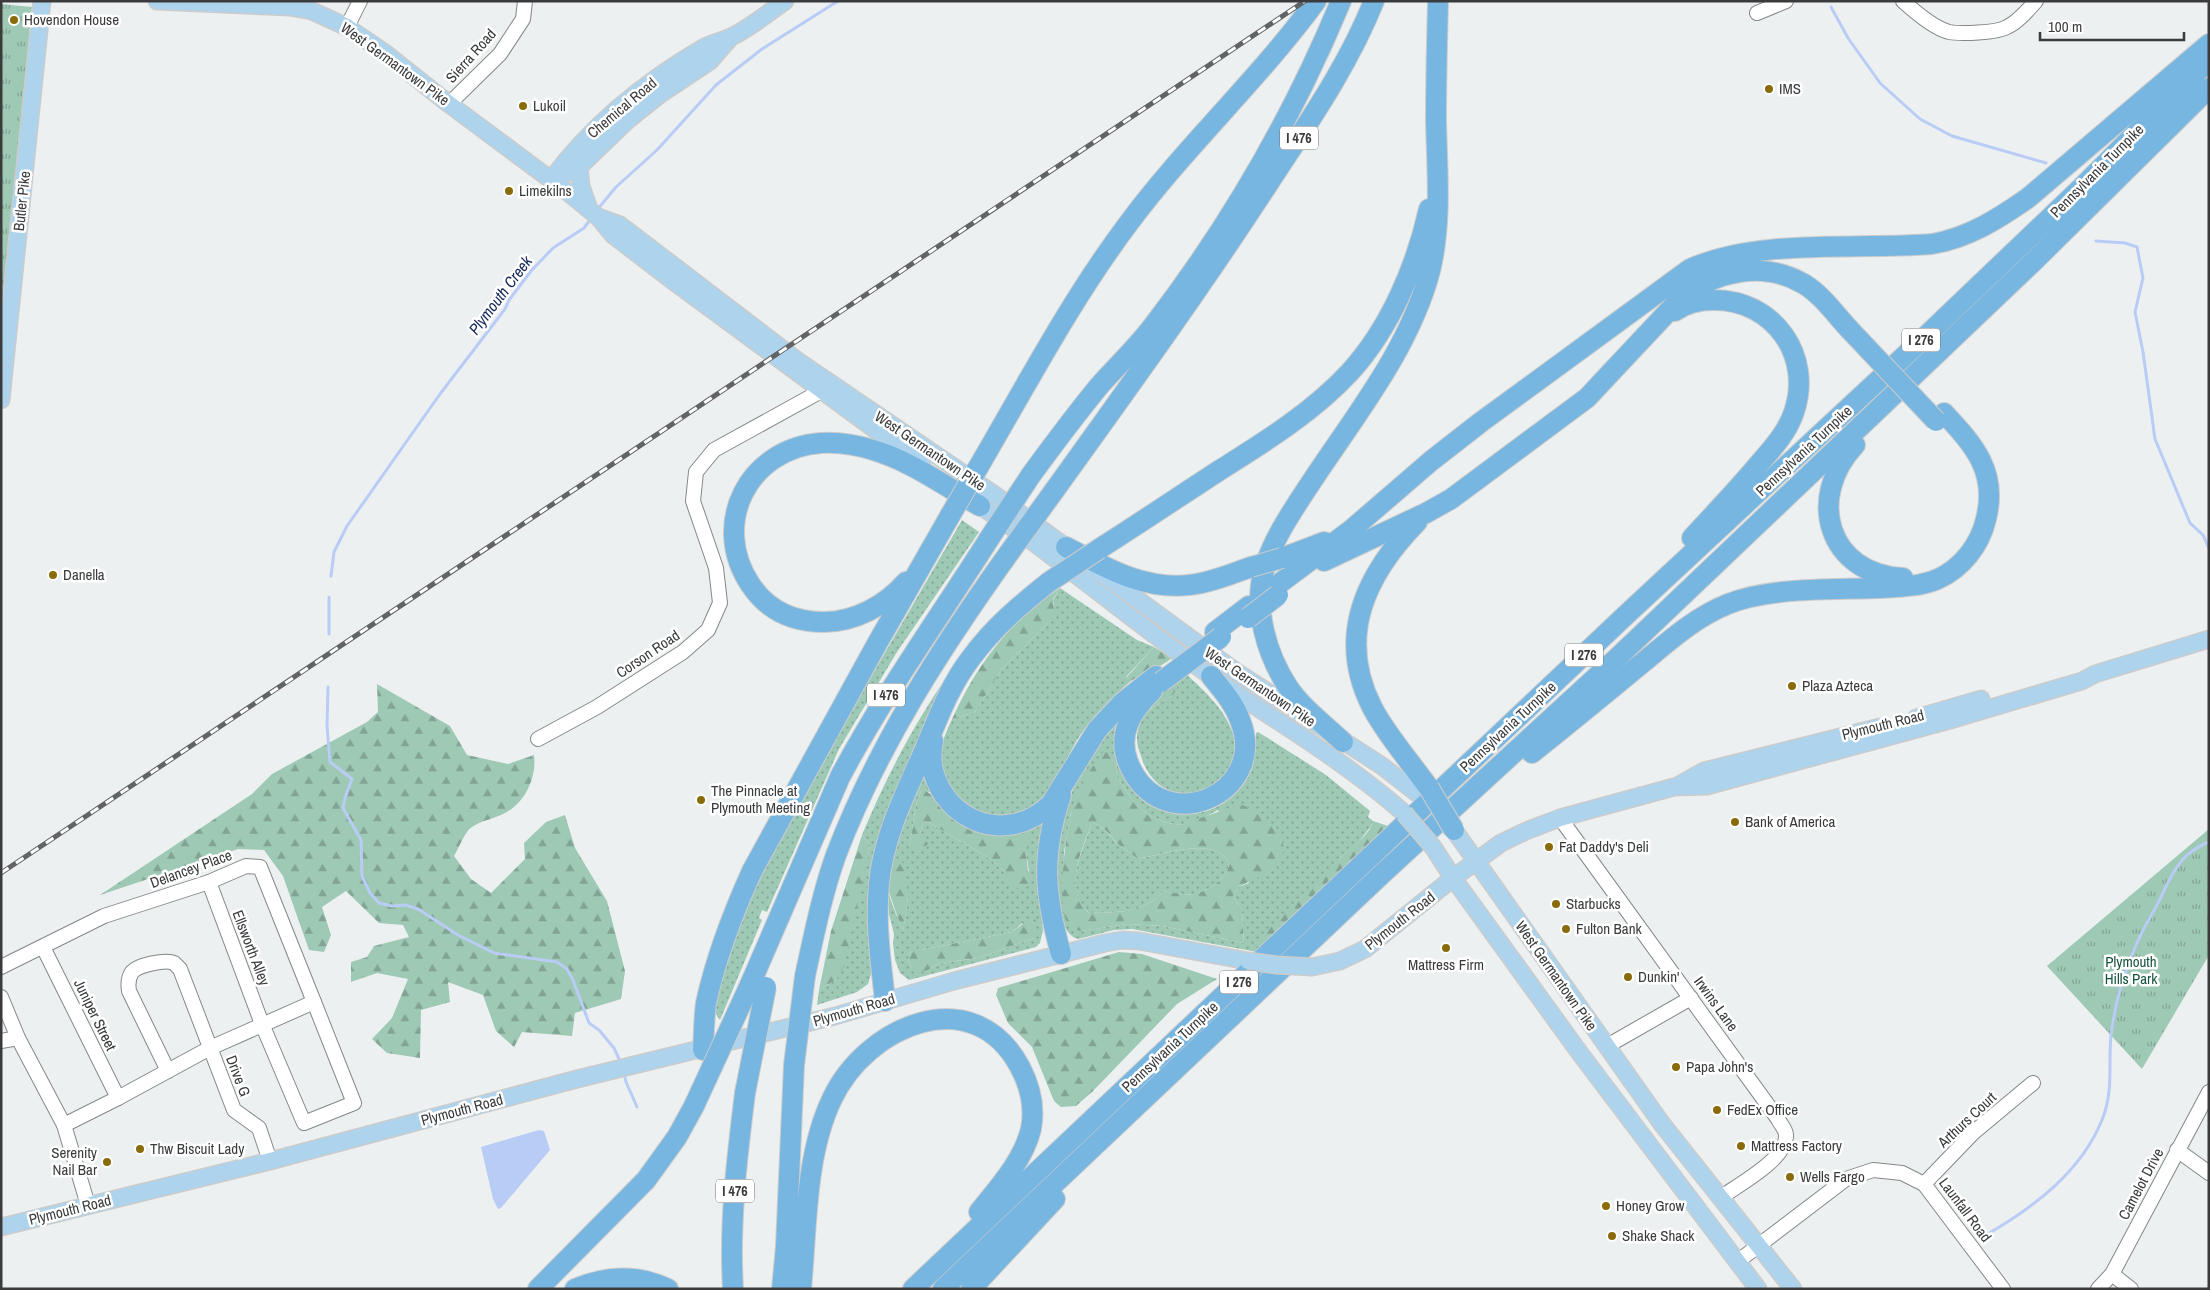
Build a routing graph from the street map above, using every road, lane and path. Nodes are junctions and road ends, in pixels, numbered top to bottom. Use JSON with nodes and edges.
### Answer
{"nodes":[{"id":1,"x":42,"y":1,"type":"edge"},
{"id":2,"x":157,"y":1,"type":"edge"},
{"id":3,"x":360,"y":1,"type":"edge"},
{"id":4,"x":525,"y":1,"type":"edge"},
{"id":5,"x":785,"y":1,"type":"edge"},
{"id":6,"x":1316,"y":1,"type":"edge"},
{"id":7,"x":1341,"y":1,"type":"edge"},
{"id":8,"x":1374,"y":1,"type":"edge"},
{"id":9,"x":1438,"y":1,"type":"edge"},
{"id":10,"x":1786,"y":1,"type":"edge"},
{"id":11,"x":1903,"y":1,"type":"edge"},
{"id":12,"x":2036,"y":1,"type":"edge"},
{"id":13,"x":224,"y":3,"type":"edge"},
{"id":14,"x":1757,"y":13,"type":"dead end"},
{"id":15,"x":347,"y":27,"type":"junction"},
{"id":16,"x":732,"y":36,"type":"junction"},
{"id":17,"x":2209,"y":44,"type":"edge"},
{"id":18,"x":2209,"y":60,"type":"edge"},
{"id":19,"x":2209,"y":88,"type":"edge"},
{"id":20,"x":449,"y":104,"type":"junction"},
{"id":21,"x":1437,"y":158,"type":"junction"},
{"id":22,"x":579,"y":167,"type":"junction"},
{"id":23,"x":551,"y":180,"type":"junction"},
{"id":24,"x":594,"y":213,"type":"junction"},
{"id":25,"x":1715,"y":260,"type":"junction"},
{"id":26,"x":1208,"y":263,"type":"junction"},
{"id":27,"x":1854,"y":327,"type":"junction"},
{"id":28,"x":1654,"y":328,"type":"junction"},
{"id":29,"x":1931,"y":358,"type":"junction"},
{"id":30,"x":821,"y":391,"type":"junction"},
{"id":31,"x":1,"y":400,"type":"edge"},
{"id":32,"x":1940,"y":417,"type":"junction"},
{"id":33,"x":980,"y":506,"type":"junction"},
{"id":34,"x":1377,"y":506,"type":"junction"},
{"id":35,"x":1426,"y":513,"type":"junction"},
{"id":36,"x":1066,"y":547,"type":"junction"},
{"id":37,"x":930,"y":551,"type":"junction"},
{"id":38,"x":1277,"y":591,"type":"junction"},
{"id":39,"x":1627,"y":614,"type":"junction"},
{"id":40,"x":2209,"y":639,"type":"edge"},
{"id":41,"x":1211,"y":676,"type":"junction"},
{"id":42,"x":1159,"y":679,"type":"junction"},
{"id":43,"x":942,"y":708,"type":"junction"},
{"id":44,"x":538,"y":739,"type":"dead end"},
{"id":45,"x":1343,"y":742,"type":"junction"},
{"id":46,"x":1066,"y":781,"type":"junction"},
{"id":47,"x":1425,"y":793,"type":"junction"},
{"id":48,"x":1560,"y":818,"type":"junction"},
{"id":49,"x":1454,"y":830,"type":"joint"},
{"id":50,"x":1475,"y":862,"type":"junction"},
{"id":51,"x":1383,"y":874,"type":"junction"},
{"id":52,"x":1453,"y":878,"type":"junction"},
{"id":53,"x":209,"y":882,"type":"junction"},
{"id":54,"x":43,"y":947,"type":"junction"},
{"id":55,"x":1061,"y":954,"type":"junction"},
{"id":56,"x":1,"y":967,"type":"edge"},
{"id":57,"x":757,"y":987,"type":"junction"},
{"id":58,"x":1,"y":997,"type":"edge"},
{"id":59,"x":1691,"y":998,"type":"junction"},
{"id":60,"x":885,"y":1001,"type":"junction"},
{"id":61,"x":314,"y":1002,"type":"junction"},
{"id":62,"x":262,"y":1024,"type":"junction"},
{"id":63,"x":18,"y":1038,"type":"junction"},
{"id":64,"x":1,"y":1041,"type":"edge"},
{"id":65,"x":1606,"y":1046,"type":"junction"},
{"id":66,"x":210,"y":1048,"type":"junction"},
{"id":67,"x":703,"y":1050,"type":"junction"},
{"id":68,"x":168,"y":1071,"type":"junction"},
{"id":69,"x":2033,"y":1083,"type":"dead end"},
{"id":70,"x":1153,"y":1090,"type":"junction"},
{"id":71,"x":2209,"y":1092,"type":"edge"},
{"id":72,"x":118,"y":1098,"type":"junction"},
{"id":73,"x":354,"y":1103,"type":"joint"},
{"id":74,"x":64,"y":1125,"type":"junction"},
{"id":75,"x":2177,"y":1150,"type":"junction"},
{"id":76,"x":270,"y":1161,"type":"junction"},
{"id":77,"x":2209,"y":1173,"type":"edge"},
{"id":78,"x":1924,"y":1184,"type":"junction"},
{"id":79,"x":1720,"y":1198,"type":"junction"},
{"id":80,"x":88,"y":1205,"type":"junction"},
{"id":81,"x":1,"y":1227,"type":"edge"},
{"id":82,"x":786,"y":1246,"type":"junction"},
{"id":83,"x":1759,"y":1246,"type":"junction"},
{"id":84,"x":1737,"y":1262,"type":"junction"},
{"id":85,"x":937,"y":1266,"type":"junction"},
{"id":86,"x":2112,"y":1274,"type":"junction"},
{"id":87,"x":538,"y":1289,"type":"edge"},
{"id":88,"x":575,"y":1289,"type":"edge"},
{"id":89,"x":668,"y":1289,"type":"edge"},
{"id":90,"x":733,"y":1289,"type":"edge"},
{"id":91,"x":782,"y":1289,"type":"edge"},
{"id":92,"x":790,"y":1289,"type":"edge"},
{"id":93,"x":801,"y":1289,"type":"edge"},
{"id":94,"x":913,"y":1289,"type":"edge"},
{"id":95,"x":943,"y":1289,"type":"edge"},
{"id":96,"x":971,"y":1289,"type":"edge"},
{"id":97,"x":1758,"y":1289,"type":"edge"},
{"id":98,"x":1792,"y":1289,"type":"edge"},
{"id":99,"x":2003,"y":1289,"type":"edge"},
{"id":100,"x":2098,"y":1289,"type":"edge"},
{"id":101,"x":2131,"y":1289,"type":"edge"}],
"edges":[{"from":1,"to":31,"type":"main road","name":"Butler Pike"},
{"from":2,"to":13,"type":"main road","name":"West Germantown Pike"},
{"from":3,"to":15,"type":"street"},
{"from":4,"to":20,"type":"street","name":"Sierra Road"},
{"from":5,"to":16,"type":"main road","name":"Chemical Road"},
{"from":6,"to":37,"type":"highway","bridge":true},
{"from":7,"to":26,"type":"highway","number":"I 476"},
{"from":8,"to":26,"type":"highway","number":"I 476"},
{"from":9,"to":21,"type":"highway"},
{"from":10,"to":14,"type":"street"},
{"from":11,"to":12,"type":"street"},
{"from":13,"to":15,"type":"main road","name":"West Germantown Pike"},
{"from":15,"to":20,"type":"main road","name":"West Germantown Pike"},
{"from":16,"to":22,"type":"main road","name":"Chemical Road"},
{"from":16,"to":23,"type":"main road","name":"Chemical Road"},
{"from":17,"to":25,"type":"highway"},
{"from":18,"to":39,"type":"highway","name":"Pennsylvania Turnpike","number":"I 276"},
{"from":19,"to":29,"type":"highway","name":"Pennsylvania Turnpike","number":"I 276"},
{"from":20,"to":23,"type":"main road","name":"West Germantown Pike"},
{"from":21,"to":43,"type":"highway","bridge":true},
{"from":21,"to":45,"type":"highway"},
{"from":22,"to":23,"type":"main road","name":"Chemical Road"},
{"from":22,"to":24,"type":"main road"},
{"from":23,"to":24,"type":"main road","name":"West Germantown Pike"},
{"from":24,"to":30,"type":"main road","name":"West Germantown Pike"},
{"from":24,"to":36,"type":"main road","name":"West Germantown Pike"},
{"from":25,"to":27,"type":"highway"},
{"from":25,"to":34,"type":"highway"},
{"from":26,"to":57,"type":"highway","number":"I 476","bridge":true},
{"from":26,"to":82,"type":"highway","number":"I 476","bridge":true},
{"from":27,"to":28,"type":"highway"},
{"from":27,"to":32,"type":"highway"},
{"from":28,"to":35,"type":"highway"},
{"from":28,"to":39,"type":"highway"},
{"from":29,"to":32,"type":"highway"},
{"from":29,"to":51,"type":"highway","name":"Pennsylvania Turnpike","number":"I 276"},
{"from":30,"to":33,"type":"main road","name":"West Germantown Pike"},
{"from":30,"to":44,"type":"street","name":"Corson Road"},
{"from":32,"to":51,"type":"highway"},
{"from":33,"to":37,"type":"highway"},
{"from":33,"to":41,"type":"main road","name":"West Germantown Pike"},
{"from":34,"to":36,"type":"highway","bridge":true},
{"from":34,"to":38,"type":"highway"},
{"from":35,"to":38,"type":"highway"},
{"from":35,"to":47,"type":"highway"},
{"from":36,"to":45,"type":"main road","name":"West Germantown Pike"},
{"from":37,"to":67,"type":"highway"},
{"from":38,"to":42,"type":"highway","bridge":true},
{"from":39,"to":85,"type":"highway","name":"Pennsylvania Turnpike","number":"I 276"},
{"from":40,"to":48,"type":"main road","name":"Plymouth Road"},
{"from":41,"to":42,"type":"highway"},
{"from":41,"to":52,"type":"main road","name":"West Germantown Pike","bridge":true},
{"from":42,"to":46,"type":"highway"},
{"from":43,"to":46,"type":"highway"},
{"from":43,"to":60,"type":"highway"},
{"from":45,"to":47,"type":"main road","name":"West Germantown Pike"},
{"from":46,"to":55,"type":"highway"},
{"from":47,"to":49,"type":"highway","bridge":true},
{"from":48,"to":50,"type":"main road","name":"Plymouth Road"},
{"from":48,"to":59,"type":"street","name":"Irwins Lane"},
{"from":49,"to":50,"type":"main road","name":"West Germantown Pike"},
{"from":50,"to":52,"type":"main road","name":"Plymouth Road"},
{"from":50,"to":65,"type":"main road","name":"West Germantown Pike"},
{"from":51,"to":70,"type":"highway","name":"Pennsylvania Turnpike","number":"I 276"},
{"from":52,"to":55,"type":"main road","name":"Plymouth Road","bridge":true},
{"from":52,"to":84,"type":"main road","name":"West Germantown Pike"},
{"from":53,"to":54,"type":"street","name":"Delancey Place"},
{"from":53,"to":61,"type":"street","name":"Delancey Place"},
{"from":53,"to":62,"type":"street","name":"Ellsworth Alley"},
{"from":54,"to":56,"type":"street","name":"Delancey Place"},
{"from":54,"to":72,"type":"street","name":"Juniper Street"},
{"from":55,"to":60,"type":"main road","name":"Plymouth Road"},
{"from":57,"to":87,"type":"highway","bridge":true},
{"from":57,"to":90,"type":"highway","number":"I 476","bridge":true},
{"from":58,"to":63,"type":"street"},
{"from":59,"to":65,"type":"street"},
{"from":59,"to":79,"type":"street","name":"Irwins Lane"},
{"from":60,"to":67,"type":"main road","name":"Plymouth Road"},
{"from":61,"to":62,"type":"street"},
{"from":61,"to":73,"type":"street","name":"Delancey Place"},
{"from":62,"to":66,"type":"street"},
{"from":62,"to":73,"type":"street","name":"Ellsworth Alley"},
{"from":63,"to":64,"type":"street"},
{"from":63,"to":74,"type":"street"},
{"from":65,"to":79,"type":"main road","name":"West Germantown Pike"},
{"from":66,"to":68,"type":"street"},
{"from":66,"to":68,"type":"street","name":"Drive G"},
{"from":66,"to":76,"type":"street","name":"Drive G"},
{"from":67,"to":76,"type":"main road","name":"Plymouth Road"},
{"from":68,"to":72,"type":"street"},
{"from":69,"to":78,"type":"street","name":"Arthurs Court"},
{"from":70,"to":95,"type":"highway","name":"Pennsylvania Turnpike","number":"I 276"},
{"from":70,"to":96,"type":"highway"},
{"from":71,"to":75,"type":"street","name":"Camelot Drive"},
{"from":72,"to":74,"type":"street"},
{"from":74,"to":80,"type":"street"},
{"from":75,"to":77,"type":"street"},
{"from":75,"to":86,"type":"street","name":"Camelot Drive"},
{"from":76,"to":80,"type":"main road","name":"Plymouth Road"},
{"from":78,"to":83,"type":"street","name":"Launfall Road"},
{"from":78,"to":99,"type":"street","name":"Launfall Road"},
{"from":79,"to":83,"type":"main road","name":"West Germantown Pike"},
{"from":80,"to":81,"type":"main road","name":"Plymouth Road"},
{"from":82,"to":91,"type":"highway"},
{"from":82,"to":92,"type":"highway","number":"I 476"},
{"from":83,"to":84,"type":"street","name":"Launfall Road"},
{"from":83,"to":98,"type":"main road","name":"West Germantown Pike"},
{"from":84,"to":97,"type":"main road","name":"West Germantown Pike"},
{"from":85,"to":93,"type":"highway"},
{"from":85,"to":94,"type":"highway","name":"Pennsylvania Turnpike","number":"I 276"},
{"from":86,"to":100,"type":"street","name":"Camelot Drive"},
{"from":86,"to":101,"type":"street"},
{"from":88,"to":89,"type":"highway"}]}
